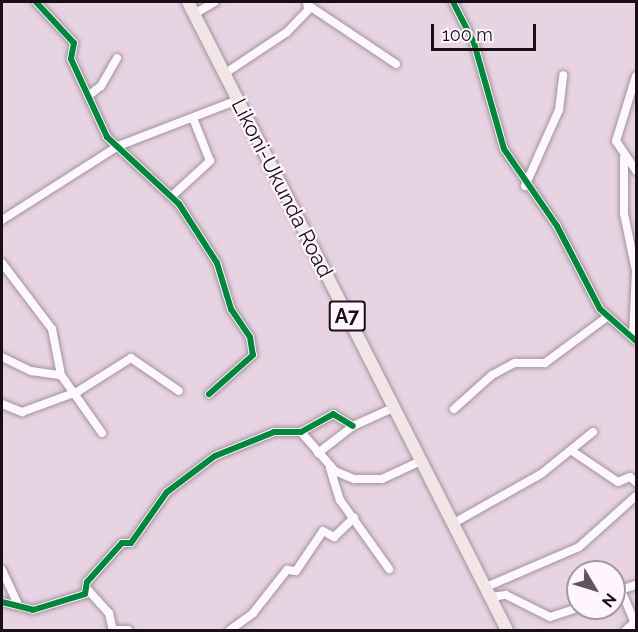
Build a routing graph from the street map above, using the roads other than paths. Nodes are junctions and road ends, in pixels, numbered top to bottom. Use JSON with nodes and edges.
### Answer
{"nodes":[{"id":1,"x":36,"y":2,"type":"edge"},
{"id":2,"x":188,"y":2,"type":"edge"},
{"id":3,"x":215,"y":2,"type":"edge"},
{"id":4,"x":453,"y":2,"type":"edge"},
{"id":5,"x":307,"y":3,"type":"edge"},
{"id":6,"x":194,"y":14,"type":"junction"},
{"id":7,"x":117,"y":58,"type":"dead end"},
{"id":8,"x":396,"y":64,"type":"dead end"},
{"id":9,"x":224,"y":74,"type":"junction"},
{"id":10,"x":563,"y":75,"type":"dead end"},
{"id":11,"x":636,"y":76,"type":"edge"},
{"id":12,"x":88,"y":96,"type":"junction"},
{"id":13,"x":238,"y":100,"type":"junction"},
{"id":14,"x":193,"y":118,"type":"junction"},
{"id":15,"x":118,"y":146,"type":"junction"},
{"id":16,"x":624,"y":157,"type":"junction"},
{"id":17,"x":636,"y":171,"type":"edge"},
{"id":18,"x":525,"y":186,"type":"junction"},
{"id":19,"x":172,"y":196,"type":"junction"},
{"id":20,"x":2,"y":219,"type":"edge"},
{"id":21,"x":2,"y":263,"type":"edge"},
{"id":22,"x":607,"y":317,"type":"junction"},
{"id":23,"x":635,"y":339,"type":"edge"},
{"id":24,"x":2,"y":357,"type":"edge"},
{"id":25,"x":61,"y":375,"type":"junction"},
{"id":26,"x":179,"y":391,"type":"dead end"},
{"id":27,"x":77,"y":392,"type":"junction"},
{"id":28,"x":209,"y":393,"type":"dead end"},
{"id":29,"x":2,"y":404,"type":"edge"},
{"id":30,"x":393,"y":408,"type":"junction"},
{"id":31,"x":453,"y":409,"type":"dead end"},
{"id":32,"x":352,"y":426,"type":"junction"},
{"id":33,"x":301,"y":432,"type":"junction"},
{"id":34,"x":593,"y":432,"type":"dead end"},
{"id":35,"x":102,"y":433,"type":"dead end"},
{"id":36,"x":572,"y":450,"type":"junction"},
{"id":37,"x":318,"y":453,"type":"junction"},
{"id":38,"x":421,"y":461,"type":"junction"},
{"id":39,"x":328,"y":465,"type":"junction"},
{"id":40,"x":636,"y":482,"type":"edge"},
{"id":41,"x":636,"y":496,"type":"edge"},
{"id":42,"x":354,"y":518,"type":"junction"},
{"id":43,"x":453,"y":524,"type":"junction"},
{"id":44,"x":389,"y":569,"type":"dead end"},
{"id":45,"x":2,"y":570,"type":"edge"},
{"id":46,"x":88,"y":590,"type":"junction"},
{"id":47,"x":488,"y":592,"type":"junction"},
{"id":48,"x":2,"y":602,"type":"edge"},
{"id":49,"x":18,"y":605,"type":"junction"},
{"id":50,"x":626,"y":607,"type":"edge"},
{"id":51,"x":566,"y":612,"type":"edge"},
{"id":52,"x":636,"y":624,"type":"edge"},
{"id":53,"x":114,"y":630,"type":"edge"},
{"id":54,"x":128,"y":630,"type":"edge"},
{"id":55,"x":230,"y":630,"type":"edge"},
{"id":56,"x":507,"y":630,"type":"edge"},
{"id":57,"x":626,"y":630,"type":"edge"}],
"edges":[{"from":1,"to":12,"type":"street"},
{"from":2,"to":6,"type":"highway","name":"Likoni-Ukunda Road","number":"A7"},
{"from":3,"to":6,"type":"street"},
{"from":4,"to":18,"type":"street"},
{"from":5,"to":8,"type":"street"},
{"from":5,"to":9,"type":"street"},
{"from":6,"to":9,"type":"highway","name":"Likoni-Ukunda Road","number":"A7"},
{"from":7,"to":12,"type":"street"},
{"from":9,"to":13,"type":"highway","name":"Likoni-Ukunda Road","number":"A7"},
{"from":10,"to":18,"type":"street"},
{"from":11,"to":16,"type":"street"},
{"from":12,"to":15,"type":"street"},
{"from":13,"to":14,"type":"street"},
{"from":13,"to":30,"type":"highway","name":"Likoni-Ukunda Road","number":"A7"},
{"from":14,"to":15,"type":"street"},
{"from":14,"to":19,"type":"street"},
{"from":15,"to":19,"type":"street"},
{"from":15,"to":20,"type":"street"},
{"from":16,"to":17,"type":"street"},
{"from":16,"to":23,"type":"street"},
{"from":18,"to":22,"type":"street"},
{"from":19,"to":28,"type":"street"},
{"from":21,"to":25,"type":"street"},
{"from":22,"to":23,"type":"street"},
{"from":22,"to":31,"type":"street"},
{"from":24,"to":25,"type":"street"},
{"from":25,"to":27,"type":"street"},
{"from":26,"to":27,"type":"street"},
{"from":27,"to":29,"type":"street"},
{"from":27,"to":35,"type":"street"},
{"from":30,"to":32,"type":"street"},
{"from":30,"to":38,"type":"highway","name":"Likoni-Ukunda Road","number":"A7"},
{"from":32,"to":33,"type":"street"},
{"from":32,"to":37,"type":"street"},
{"from":33,"to":37,"type":"street"},
{"from":33,"to":46,"type":"street"},
{"from":34,"to":36,"type":"street"},
{"from":36,"to":40,"type":"street"},
{"from":36,"to":43,"type":"street"},
{"from":37,"to":39,"type":"street"},
{"from":38,"to":39,"type":"street"},
{"from":38,"to":43,"type":"highway","name":"Likoni-Ukunda Road","number":"A7"},
{"from":39,"to":42,"type":"street"},
{"from":41,"to":47,"type":"street"},
{"from":42,"to":44,"type":"street"},
{"from":42,"to":55,"type":"street"},
{"from":43,"to":47,"type":"highway","name":"Likoni-Ukunda Road","number":"A7"},
{"from":45,"to":49,"type":"street"},
{"from":46,"to":49,"type":"street"},
{"from":46,"to":53,"type":"street"},
{"from":47,"to":51,"type":"street"},
{"from":47,"to":56,"type":"highway","name":"Likoni-Ukunda Road","number":"A7"},
{"from":48,"to":49,"type":"street"},
{"from":50,"to":52,"type":"street"},
{"from":52,"to":57,"type":"street"},
{"from":53,"to":54,"type":"street"}]}
